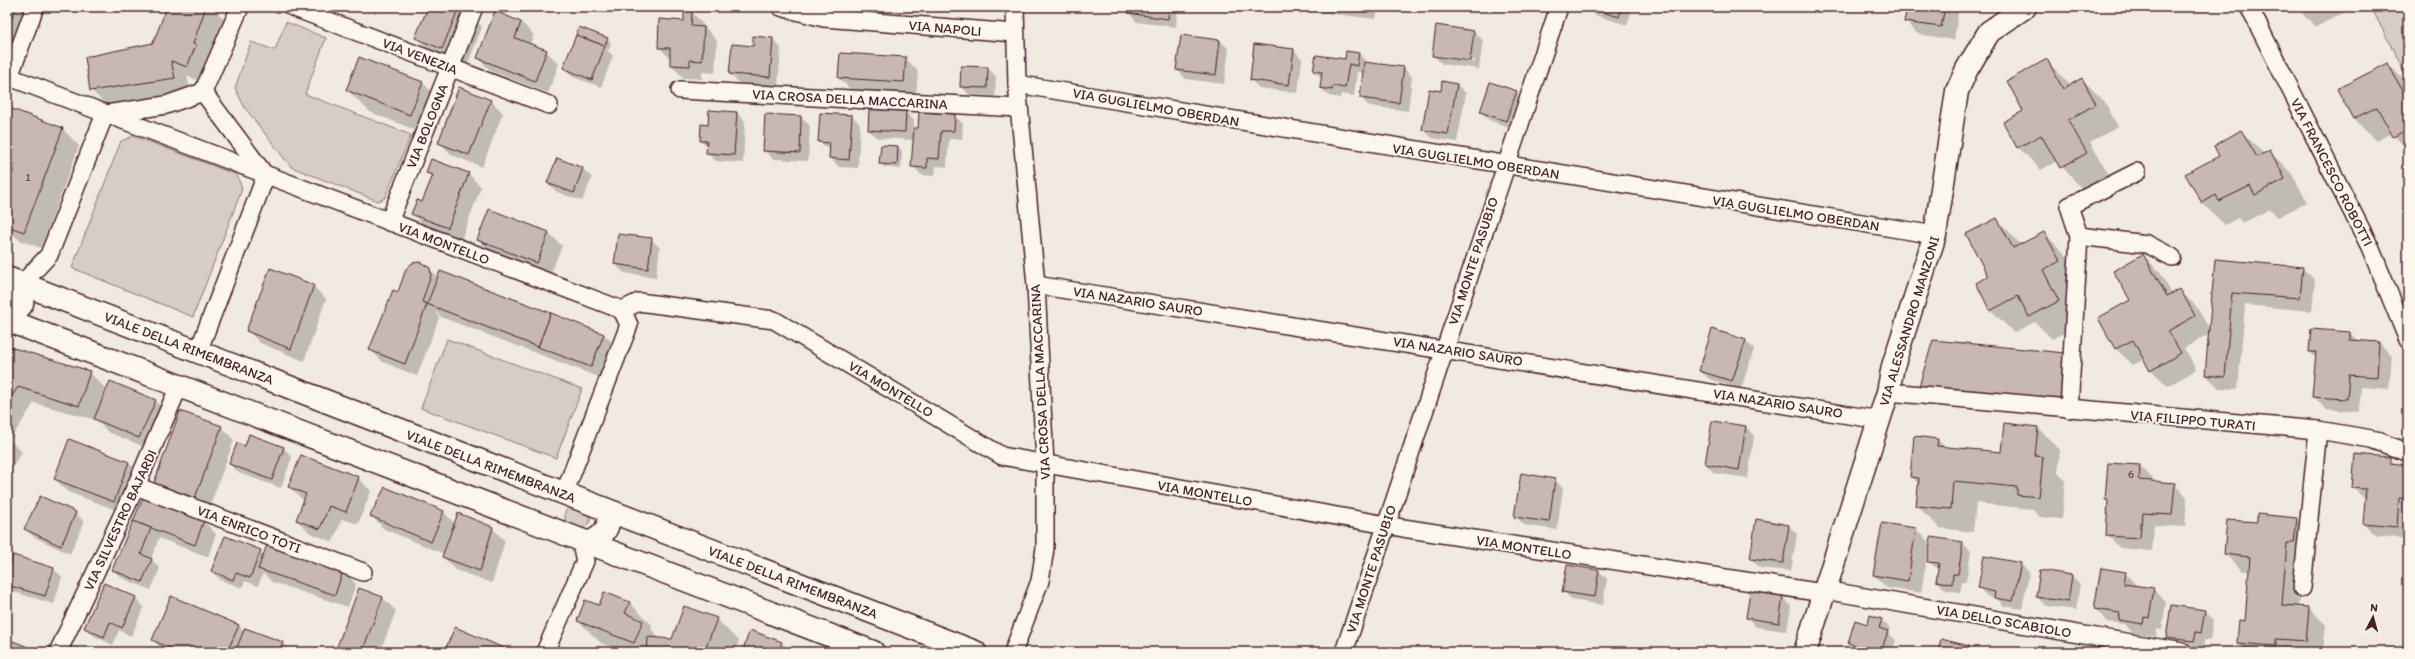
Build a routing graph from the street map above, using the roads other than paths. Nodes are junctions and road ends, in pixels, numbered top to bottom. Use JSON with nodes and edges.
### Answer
{"nodes":[{"id":1,"x":35,"y":7,"type":"edge"},
{"id":2,"x":240,"y":7,"type":"edge"},
{"id":3,"x":292,"y":7,"type":"edge"},
{"id":4,"x":474,"y":7,"type":"edge"},
{"id":5,"x":781,"y":7,"type":"edge"},
{"id":6,"x":1015,"y":7,"type":"edge"},
{"id":7,"x":1559,"y":7,"type":"edge"},
{"id":8,"x":2025,"y":7,"type":"edge"},
{"id":9,"x":2249,"y":7,"type":"edge"},
{"id":10,"x":1015,"y":34,"type":"junction"},
{"id":11,"x":450,"y":68,"type":"junction"},
{"id":12,"x":8,"y":77,"type":"edge"},
{"id":13,"x":1017,"y":84,"type":"junction"},
{"id":14,"x":680,"y":90,"type":"dead end"},
{"id":15,"x":203,"y":92,"type":"junction"},
{"id":16,"x":549,"y":105,"type":"dead end"},
{"id":17,"x":1019,"y":108,"type":"junction"},
{"id":18,"x":105,"y":114,"type":"junction"},
{"id":19,"x":1504,"y":166,"type":"junction"},
{"id":20,"x":2137,"y":172,"type":"dead end"},
{"id":21,"x":266,"y":175,"type":"junction"},
{"id":22,"x":389,"y":222,"type":"junction"},
{"id":23,"x":1935,"y":235,"type":"junction"},
{"id":24,"x":2079,"y":236,"type":"junction"},
{"id":25,"x":2172,"y":257,"type":"dead end"},
{"id":26,"x":1036,"y":285,"type":"junction"},
{"id":27,"x":13,"y":298,"type":"edge"},
{"id":28,"x":622,"y":310,"type":"junction"},
{"id":29,"x":2408,"y":340,"type":"edge"},
{"id":30,"x":1445,"y":349,"type":"junction"},
{"id":31,"x":198,"y":352,"type":"junction"},
{"id":32,"x":179,"y":386,"type":"junction"},
{"id":33,"x":1888,"y":392,"type":"junction"},
{"id":34,"x":2069,"y":409,"type":"junction"},
{"id":35,"x":1880,"y":420,"type":"junction"},
{"id":36,"x":2318,"y":430,"type":"junction"},
{"id":37,"x":2407,"y":452,"type":"dead end"},
{"id":38,"x":1045,"y":465,"type":"junction"},
{"id":39,"x":136,"y":486,"type":"junction"},
{"id":40,"x":562,"y":493,"type":"junction"},
{"id":41,"x":607,"y":510,"type":"junction"},
{"id":42,"x":1386,"y":524,"type":"junction"},
{"id":43,"x":555,"y":529,"type":"junction"},
{"id":44,"x":585,"y":541,"type":"junction"},
{"id":45,"x":363,"y":572,"type":"dead end"},
{"id":46,"x":2302,"y":588,"type":"dead end"},
{"id":47,"x":1824,"y":591,"type":"junction"},
{"id":48,"x":58,"y":652,"type":"edge"},
{"id":49,"x":545,"y":652,"type":"edge"},
{"id":50,"x":873,"y":652,"type":"edge"},
{"id":51,"x":975,"y":652,"type":"edge"},
{"id":52,"x":1013,"y":652,"type":"edge"},
{"id":53,"x":1344,"y":652,"type":"edge"},
{"id":54,"x":1806,"y":652,"type":"edge"},
{"id":55,"x":2183,"y":652,"type":"edge"}],
"edges":[{"from":1,"to":12,"type":"street"},
{"from":2,"to":15,"type":"street"},
{"from":3,"to":11,"type":"street","name":"VIA VENEZIA"},
{"from":4,"to":11,"type":"street","name":"VIA BOLOGNA"},
{"from":5,"to":10,"type":"street","name":"VIA NAPOLI"},
{"from":6,"to":10,"type":"street","name":"VIA CROSA DELLA MACCARINA"},
{"from":7,"to":19,"type":"street","name":"VIA MONTE PASUBIO"},
{"from":8,"to":23,"type":"street","name":"VIA ALESSANDRO MANZONI"},
{"from":9,"to":29,"type":"street","name":"VIA FRANCESCO ROBOTTI"},
{"from":10,"to":13,"type":"street","name":"VIA CROSA DELLA MACCARINA"},
{"from":11,"to":16,"type":"street","name":"VIA VENEZIA"},
{"from":11,"to":22,"type":"street","name":"VIA BOLOGNA"},
{"from":12,"to":18,"type":"street","name":"VIA MONTELLO"},
{"from":13,"to":17,"type":"street","name":"VIA CROSA DELLA MACCARINA"},
{"from":13,"to":19,"type":"street","name":"VIA GUGLIELMO OBERDAN"},
{"from":14,"to":17,"type":"street","name":"VIA CROSA DELLA MACCARINA"},
{"from":15,"to":18,"type":"street"},
{"from":15,"to":21,"type":"street"},
{"from":17,"to":26,"type":"street","name":"VIA CROSA DELLA MACCARINA"},
{"from":18,"to":21,"type":"street","name":"VIA MONTELLO"},
{"from":18,"to":27,"type":"street"},
{"from":19,"to":23,"type":"street","name":"VIA GUGLIELMO OBERDAN"},
{"from":19,"to":30,"type":"street","name":"VIA MONTE PASUBIO"},
{"from":20,"to":24,"type":"street"},
{"from":21,"to":22,"type":"street","name":"VIA MONTELLO"},
{"from":21,"to":31,"type":"street"},
{"from":22,"to":28,"type":"street","name":"VIA MONTELLO"},
{"from":23,"to":33,"type":"street","name":"VIA ALESSANDRO MANZONI"},
{"from":24,"to":25,"type":"street"},
{"from":24,"to":34,"type":"street"},
{"from":26,"to":30,"type":"street","name":"VIA NAZARIO SAURO"},
{"from":26,"to":38,"type":"street","name":"VIA CROSA DELLA MACCARINA"},
{"from":27,"to":31,"type":"street","name":"VIALE DELLA RIMEMBRANZA"},
{"from":27,"to":32,"type":"street"},
{"from":28,"to":38,"type":"street","name":"VIA MONTELLO"},
{"from":28,"to":40,"type":"street"},
{"from":30,"to":35,"type":"street","name":"VIA NAZARIO SAURO"},
{"from":30,"to":42,"type":"street","name":"VIA MONTE PASUBIO"},
{"from":31,"to":40,"type":"street","name":"VIALE DELLA RIMEMBRANZA"},
{"from":32,"to":39,"type":"street","name":"VIA SILVESTRO BAJARDI"},
{"from":32,"to":43,"type":"street"},
{"from":33,"to":34,"type":"street","name":"VIA FILIPPO TURATI"},
{"from":33,"to":35,"type":"street","name":"VIA ALESSANDRO MANZONI"},
{"from":34,"to":36,"type":"street","name":"VIA FILIPPO TURATI"},
{"from":35,"to":47,"type":"street","name":"VIA ALESSANDRO MANZONI"},
{"from":36,"to":37,"type":"street","name":"VIA FILIPPO TURATI"},
{"from":36,"to":46,"type":"street"},
{"from":38,"to":42,"type":"street","name":"VIA MONTELLO"},
{"from":38,"to":52,"type":"street","name":"VIA CROSA DELLA MACCARINA"},
{"from":39,"to":45,"type":"street","name":"VIA ENRICO TOTI"},
{"from":39,"to":48,"type":"street","name":"VIA SILVESTRO BAJARDI"},
{"from":40,"to":41,"type":"street","name":"VIALE DELLA RIMEMBRANZA"},
{"from":40,"to":43,"type":"street"},
{"from":41,"to":44,"type":"street"},
{"from":41,"to":51,"type":"street","name":"VIALE DELLA RIMEMBRANZA"},
{"from":42,"to":47,"type":"street","name":"VIA MONTELLO"},
{"from":42,"to":53,"type":"street","name":"VIA MONTE PASUBIO"},
{"from":43,"to":44,"type":"street"},
{"from":44,"to":49,"type":"street"},
{"from":44,"to":50,"type":"street"},
{"from":47,"to":54,"type":"street","name":"VIA ALESSANDRO MANZONI"},
{"from":47,"to":55,"type":"street","name":"VIA DELLO SCABIOLO"}]}
